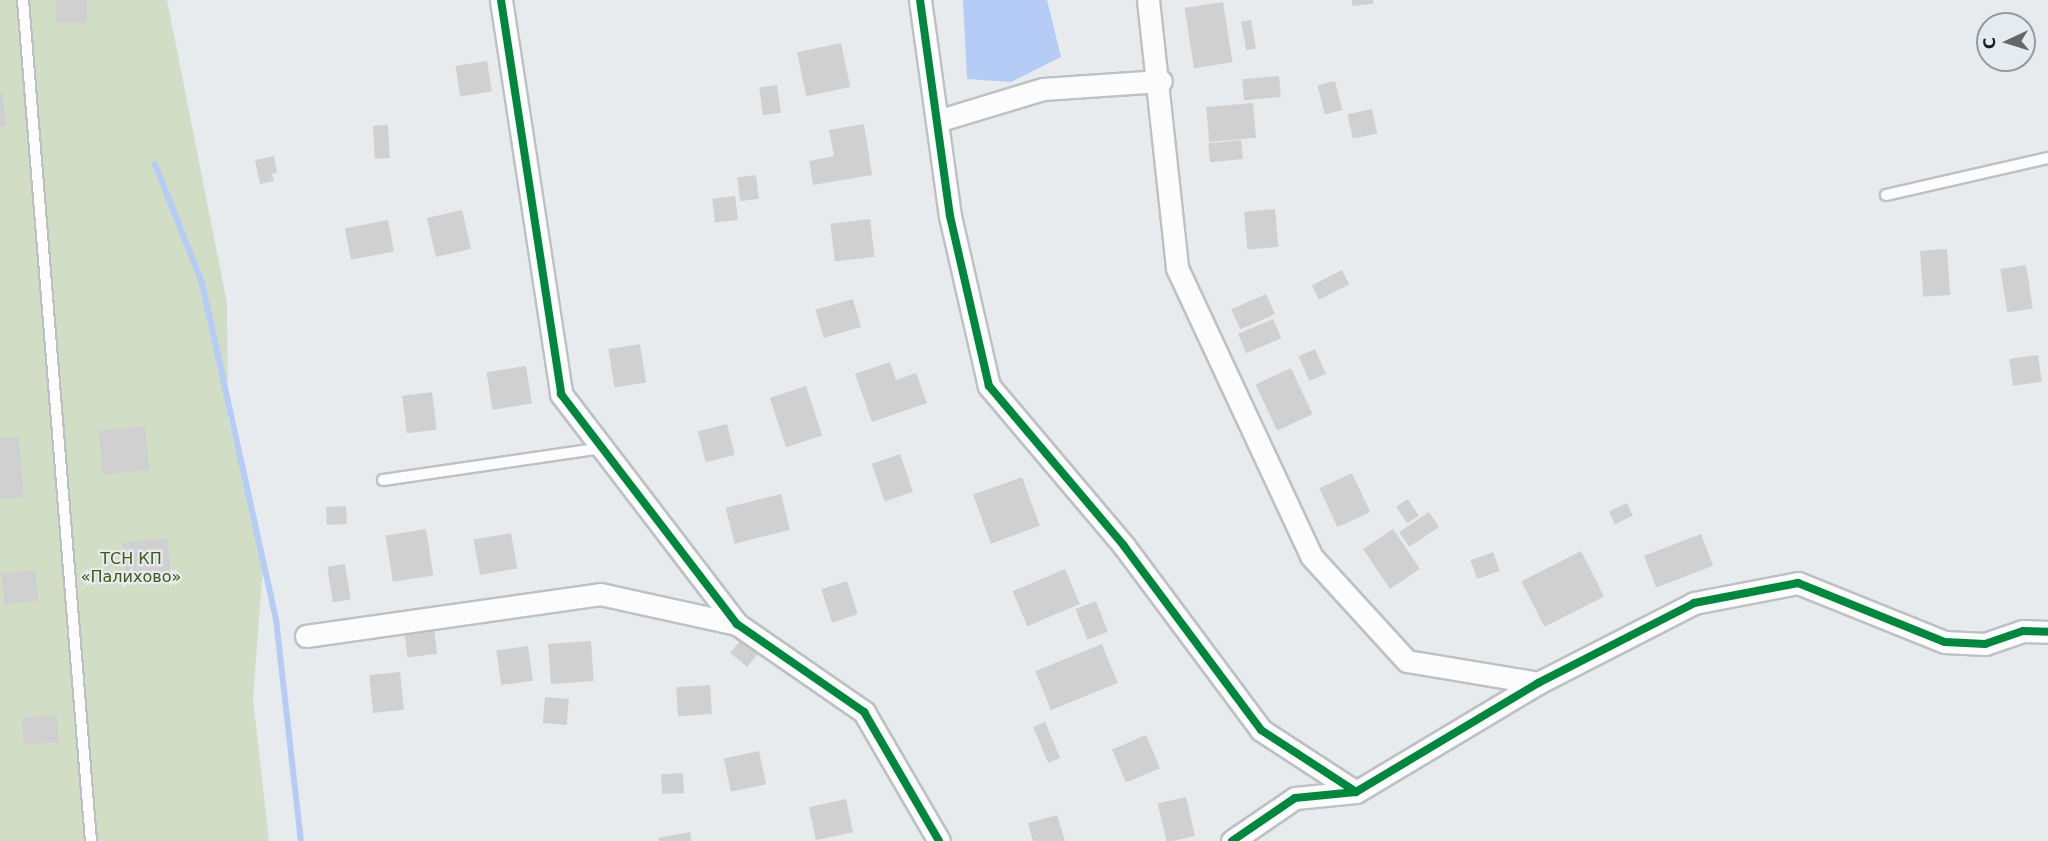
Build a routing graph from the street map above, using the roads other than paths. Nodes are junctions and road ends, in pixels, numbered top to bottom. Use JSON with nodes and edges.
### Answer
{"nodes":[{"id":1,"x":23,"y":0,"type":"edge"},
{"id":2,"x":501,"y":0,"type":"edge"},
{"id":3,"x":920,"y":0,"type":"edge"},
{"id":4,"x":1149,"y":0,"type":"edge"},
{"id":5,"x":1161,"y":81,"type":"junction"},
{"id":6,"x":937,"y":121,"type":"junction"},
{"id":7,"x":2048,"y":158,"type":"edge"},
{"id":8,"x":1886,"y":195,"type":"dead end"},
{"id":9,"x":602,"y":448,"type":"junction"},
{"id":10,"x":383,"y":480,"type":"dead end"},
{"id":11,"x":737,"y":624,"type":"junction"},
{"id":12,"x":2048,"y":632,"type":"edge"},
{"id":13,"x":306,"y":636,"type":"dead end"},
{"id":14,"x":1538,"y":683,"type":"junction"},
{"id":15,"x":1356,"y":792,"type":"junction"},
{"id":16,"x":91,"y":841,"type":"edge"},
{"id":17,"x":939,"y":841,"type":"edge"},
{"id":18,"x":1232,"y":841,"type":"edge"}],
"edges":[{"from":1,"to":16,"type":"lane"},
{"from":2,"to":9,"type":"street"},
{"from":3,"to":6,"type":"street"},
{"from":4,"to":5,"type":"street"},
{"from":5,"to":6,"type":"street"},
{"from":5,"to":14,"type":"street"},
{"from":6,"to":15,"type":"street"},
{"from":7,"to":8,"type":"lane"},
{"from":9,"to":10,"type":"lane"},
{"from":9,"to":11,"type":"street"},
{"from":11,"to":13,"type":"street"},
{"from":11,"to":17,"type":"street"},
{"from":12,"to":14,"type":"street"},
{"from":14,"to":15,"type":"street"},
{"from":15,"to":18,"type":"street"}]}
